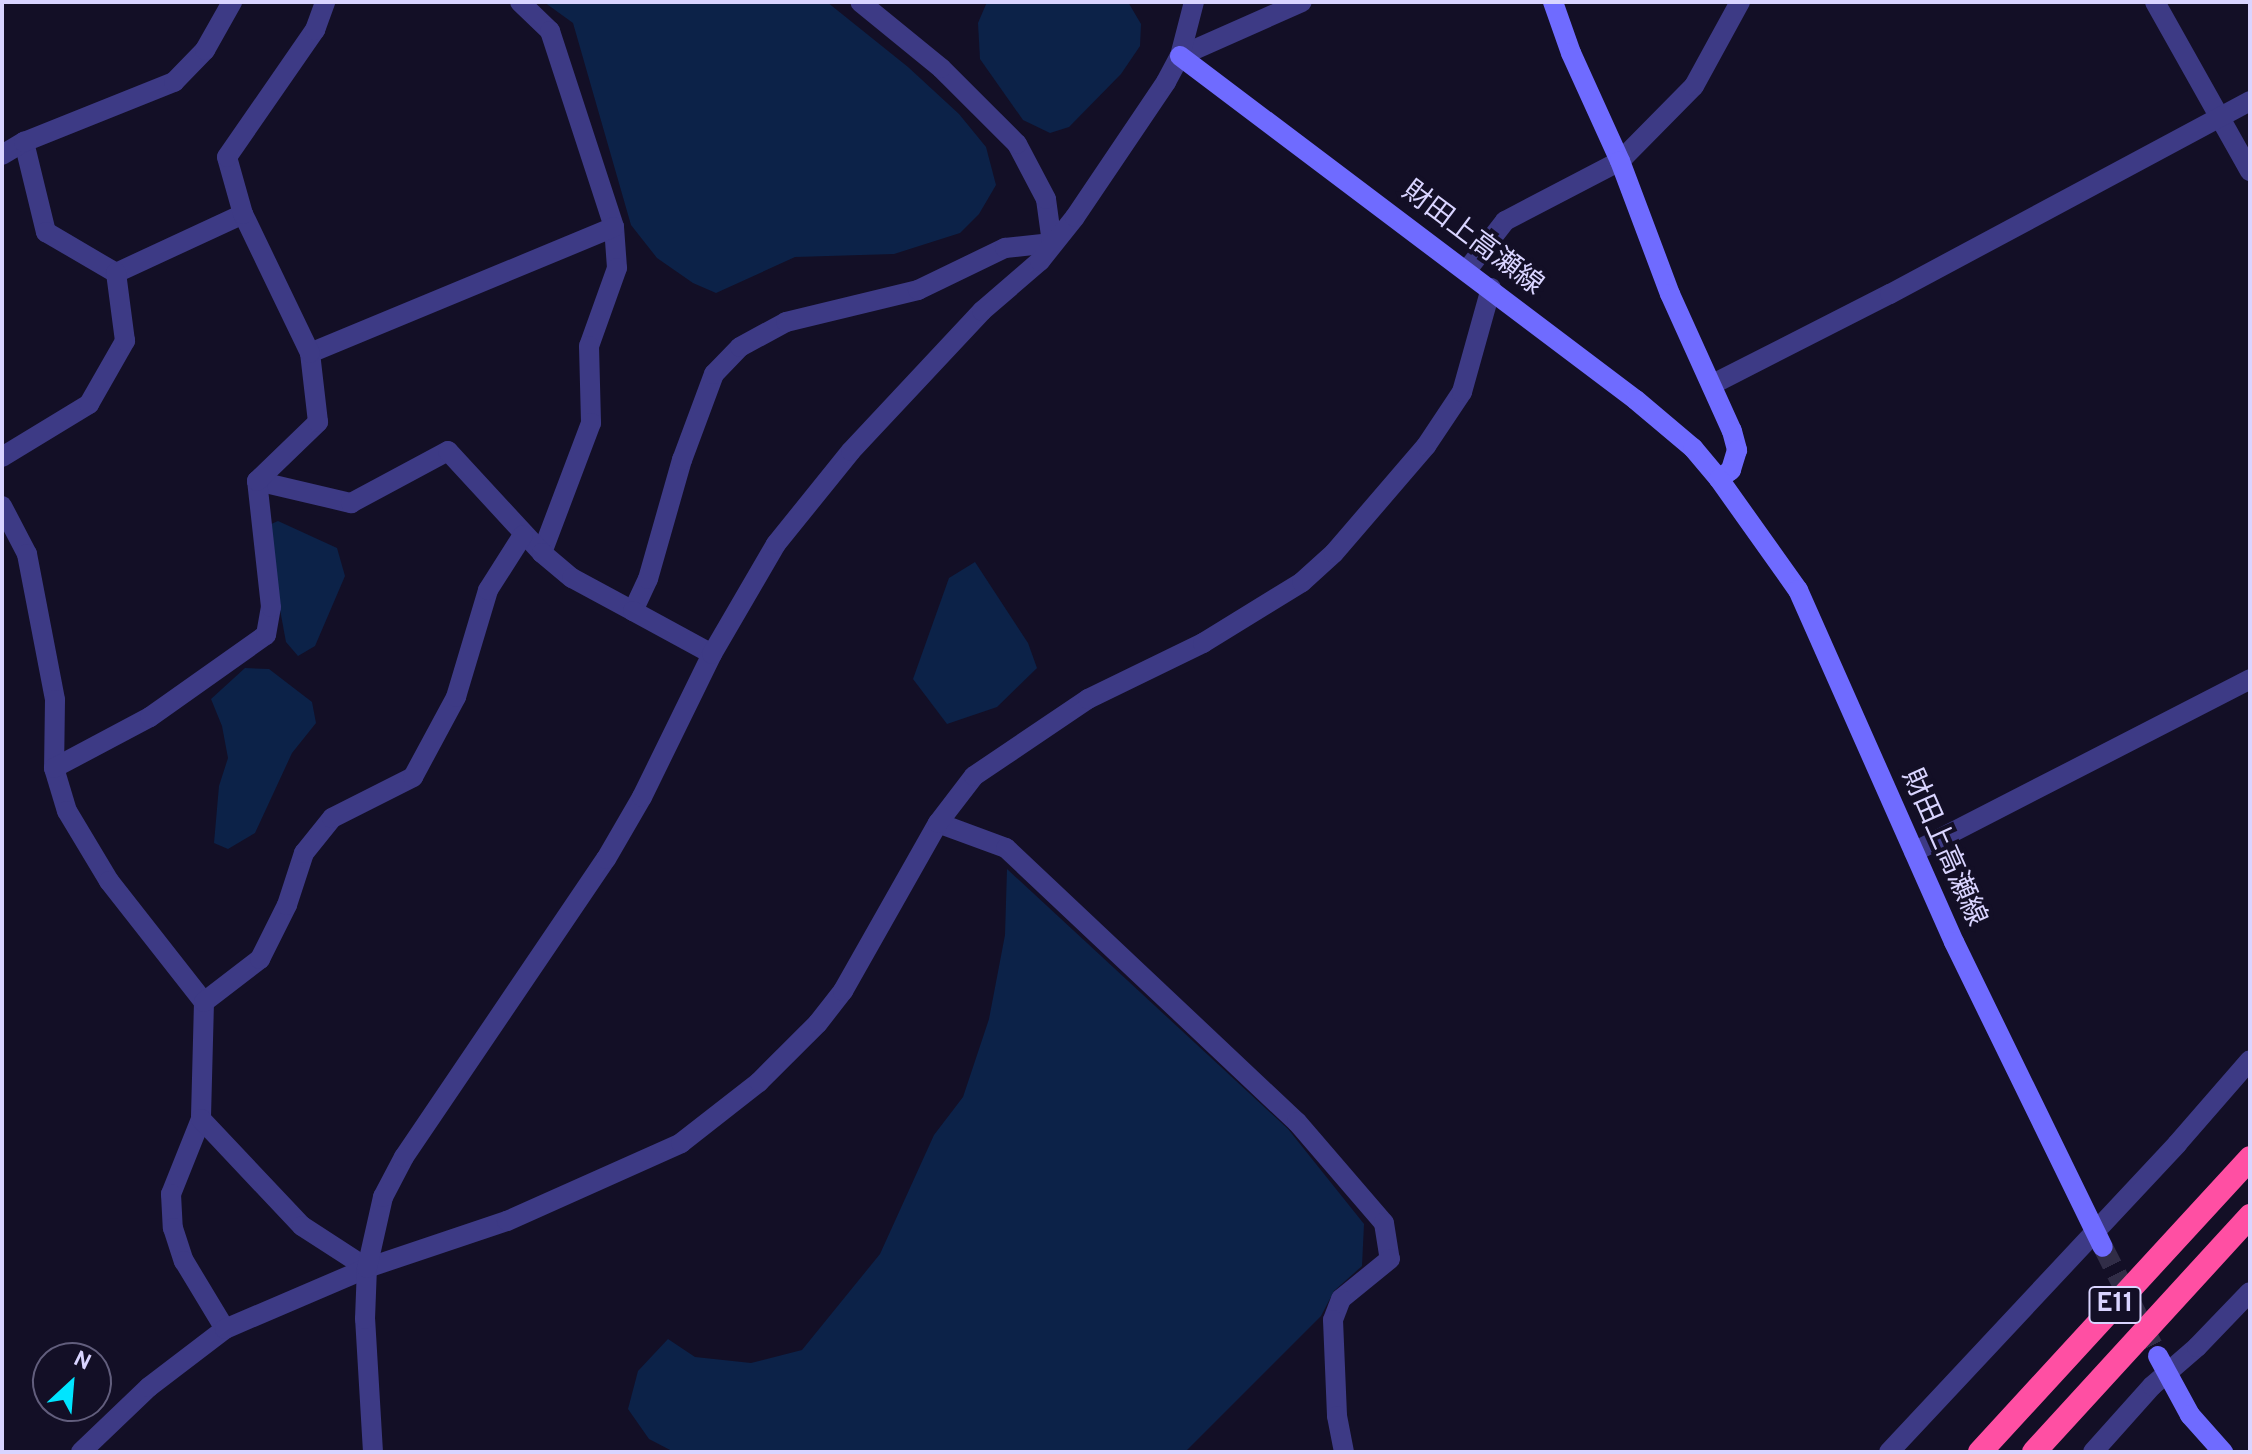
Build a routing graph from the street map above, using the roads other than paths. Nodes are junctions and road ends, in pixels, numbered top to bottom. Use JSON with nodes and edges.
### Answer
{"nodes":[{"id":1,"x":232,"y":2,"type":"edge"},
{"id":2,"x":325,"y":2,"type":"edge"},
{"id":3,"x":520,"y":2,"type":"edge"},
{"id":4,"x":860,"y":2,"type":"edge"},
{"id":5,"x":1194,"y":2,"type":"edge"},
{"id":6,"x":1302,"y":2,"type":"edge"},
{"id":7,"x":1553,"y":2,"type":"edge"},
{"id":8,"x":1740,"y":2,"type":"edge"},
{"id":9,"x":2155,"y":2,"type":"edge"},
{"id":10,"x":1180,"y":56,"type":"junction"},
{"id":11,"x":2250,"y":101,"type":"edge"},
{"id":12,"x":2220,"y":118,"type":"junction"},
{"id":13,"x":24,"y":142,"type":"junction"},
{"id":14,"x":2,"y":155,"type":"edge"},
{"id":15,"x":1620,"y":161,"type":"junction"},
{"id":16,"x":2250,"y":171,"type":"edge"},
{"id":17,"x":243,"y":214,"type":"junction"},
{"id":18,"x":614,"y":227,"type":"junction"},
{"id":19,"x":1052,"y":243,"type":"junction"},
{"id":20,"x":1467,"y":270,"type":"junction"},
{"id":21,"x":116,"y":273,"type":"junction"},
{"id":22,"x":1491,"y":288,"type":"junction"},
{"id":23,"x":310,"y":353,"type":"junction"},
{"id":24,"x":1713,"y":384,"type":"junction"},
{"id":25,"x":2,"y":457,"type":"edge"},
{"id":26,"x":1719,"y":479,"type":"junction"},
{"id":27,"x":257,"y":481,"type":"junction"},
{"id":28,"x":2,"y":506,"type":"edge"},
{"id":29,"x":523,"y":535,"type":"junction"},
{"id":30,"x":542,"y":553,"type":"junction"},
{"id":31,"x":633,"y":611,"type":"junction"},
{"id":32,"x":712,"y":654,"type":"junction"},
{"id":33,"x":2250,"y":679,"type":"edge"},
{"id":34,"x":54,"y":768,"type":"junction"},
{"id":35,"x":938,"y":823,"type":"junction"},
{"id":36,"x":1914,"y":852,"type":"junction"},
{"id":37,"x":204,"y":1002,"type":"junction"},
{"id":38,"x":2250,"y":1060,"type":"edge"},
{"id":39,"x":201,"y":1119,"type":"junction"},
{"id":40,"x":2250,"y":1158,"type":"edge"},
{"id":41,"x":2250,"y":1216,"type":"edge"},
{"id":42,"x":2099,"y":1239,"type":"junction"},
{"id":43,"x":367,"y":1268,"type":"junction"},
{"id":44,"x":2250,"y":1292,"type":"edge"},
{"id":45,"x":225,"y":1329,"type":"junction"},
{"id":46,"x":2162,"y":1365,"type":"junction"},
{"id":47,"x":81,"y":1452,"type":"edge"},
{"id":48,"x":373,"y":1452,"type":"edge"},
{"id":49,"x":1344,"y":1452,"type":"edge"},
{"id":50,"x":1889,"y":1452,"type":"edge"},
{"id":51,"x":1980,"y":1452,"type":"edge"},
{"id":52,"x":2034,"y":1452,"type":"edge"},
{"id":53,"x":2093,"y":1452,"type":"edge"},
{"id":54,"x":2223,"y":1452,"type":"edge"}],
"edges":[{"from":1,"to":13,"type":"street"},
{"from":2,"to":17,"type":"street"},
{"from":3,"to":18,"type":"street"},
{"from":4,"to":19,"type":"street"},
{"from":5,"to":10,"type":"street"},
{"from":6,"to":10,"type":"street"},
{"from":7,"to":15,"type":"main road"},
{"from":8,"to":15,"type":"street"},
{"from":9,"to":12,"type":"street"},
{"from":10,"to":19,"type":"street"},
{"from":10,"to":20,"type":"main road","name":"財田上高瀬線"},
{"from":11,"to":12,"type":"street"},
{"from":12,"to":16,"type":"street"},
{"from":12,"to":24,"type":"street"},
{"from":13,"to":14,"type":"street"},
{"from":13,"to":21,"type":"street"},
{"from":15,"to":20,"type":"street"},
{"from":15,"to":24,"type":"main road"},
{"from":17,"to":21,"type":"street"},
{"from":17,"to":23,"type":"street"},
{"from":18,"to":23,"type":"street"},
{"from":18,"to":30,"type":"street"},
{"from":19,"to":31,"type":"street"},
{"from":19,"to":32,"type":"street"},
{"from":20,"to":22,"type":"main road","name":"財田上高瀬線"},
{"from":21,"to":25,"type":"street"},
{"from":22,"to":26,"type":"main road","name":"財田上高瀬線"},
{"from":22,"to":35,"type":"street"},
{"from":23,"to":27,"type":"street"},
{"from":24,"to":26,"type":"main road"},
{"from":26,"to":36,"type":"main road","name":"財田上高瀬線"},
{"from":27,"to":29,"type":"street"},
{"from":27,"to":34,"type":"street"},
{"from":28,"to":34,"type":"street"},
{"from":29,"to":30,"type":"street"},
{"from":29,"to":37,"type":"street"},
{"from":30,"to":31,"type":"street"},
{"from":31,"to":32,"type":"street"},
{"from":32,"to":43,"type":"street"},
{"from":33,"to":36,"type":"street"},
{"from":34,"to":37,"type":"street"},
{"from":35,"to":43,"type":"street"},
{"from":35,"to":49,"type":"street"},
{"from":36,"to":42,"type":"main road","name":"財田上高瀬線"},
{"from":37,"to":39,"type":"street"},
{"from":38,"to":42,"type":"street"},
{"from":39,"to":43,"type":"street"},
{"from":39,"to":45,"type":"street"},
{"from":40,"to":51,"type":"highway","number":"E11"},
{"from":41,"to":52,"type":"highway","number":"E11"},
{"from":42,"to":50,"type":"street"},
{"from":43,"to":45,"type":"street"},
{"from":43,"to":48,"type":"street"},
{"from":44,"to":46,"type":"street"},
{"from":45,"to":47,"type":"street"},
{"from":46,"to":53,"type":"street"},
{"from":46,"to":54,"type":"main road"}]}
